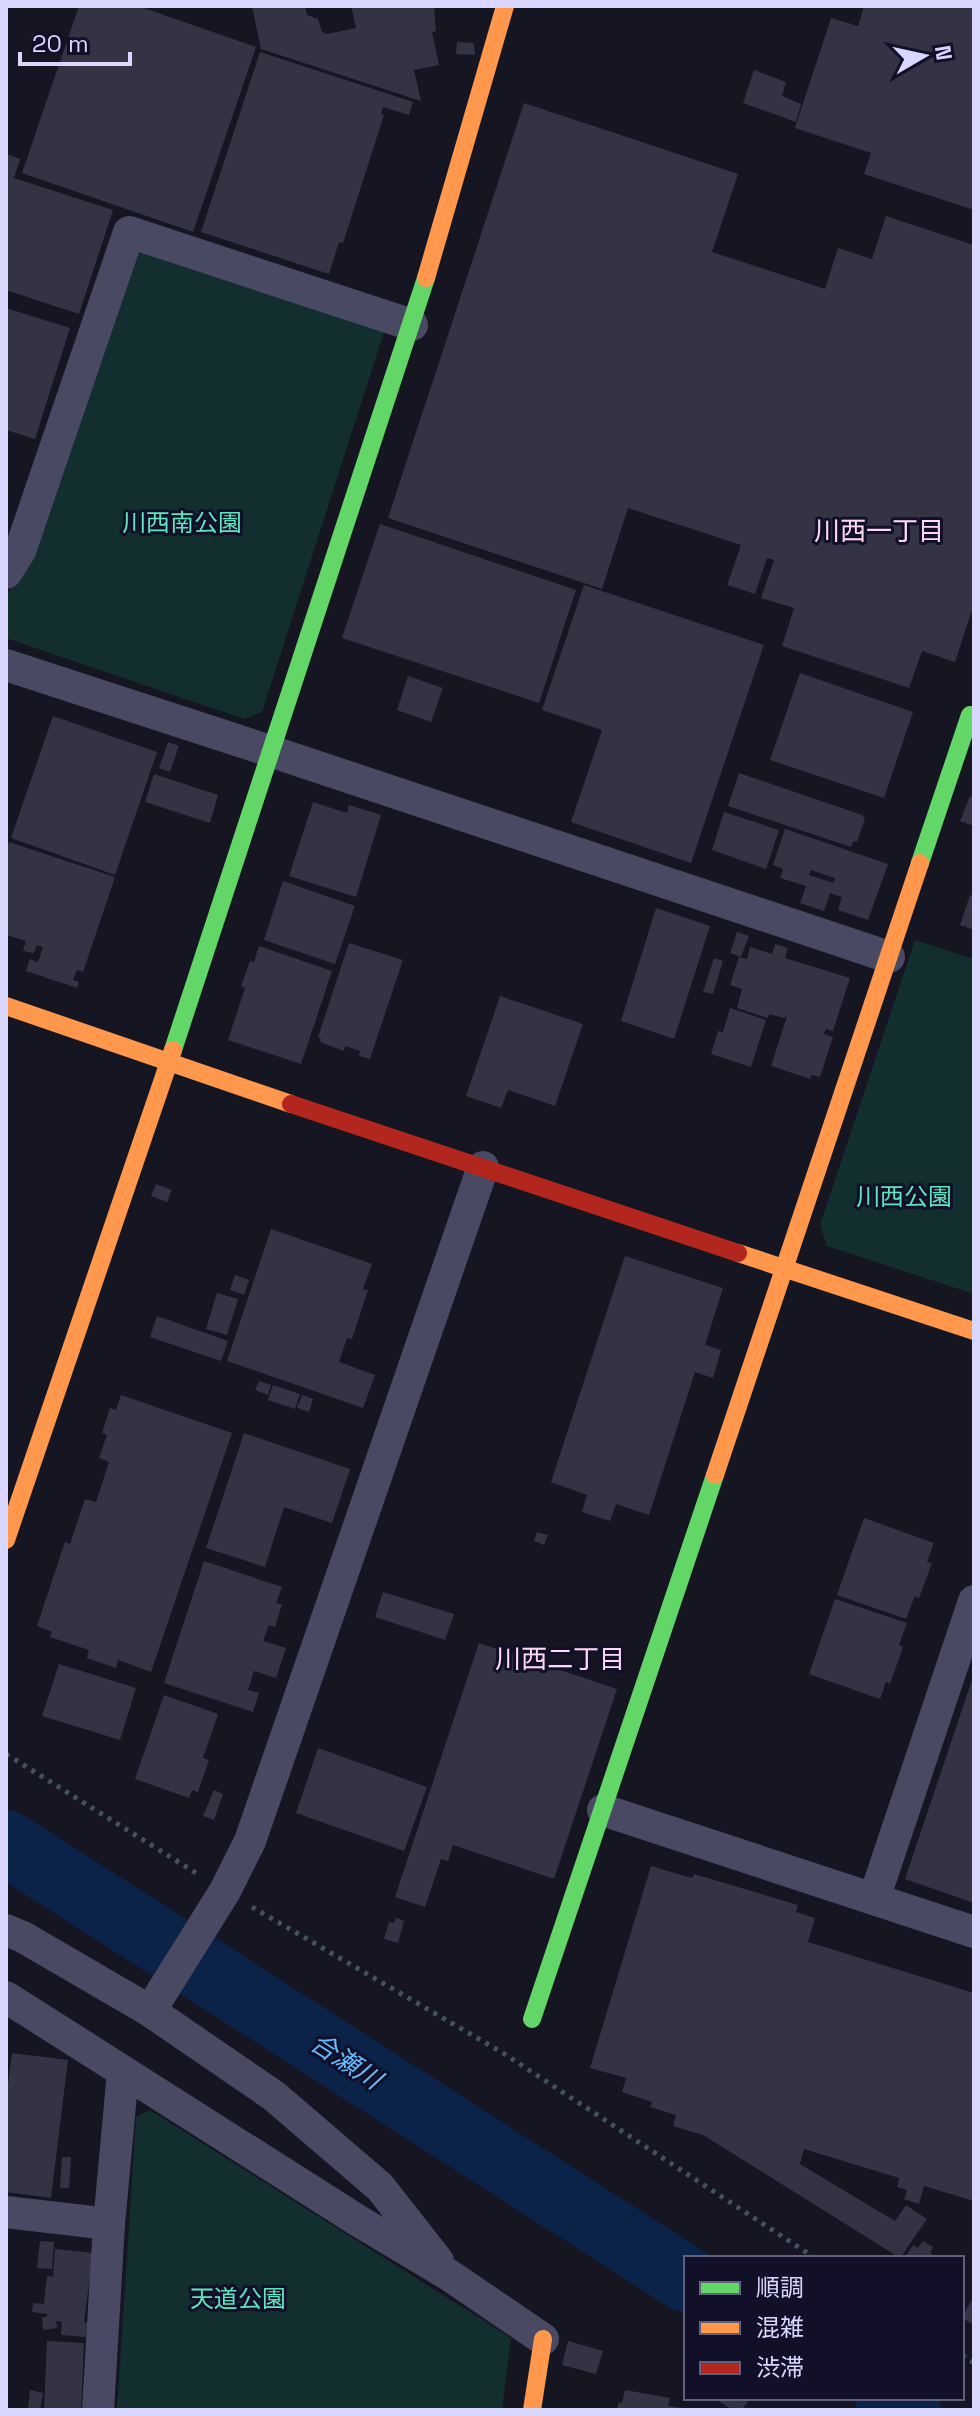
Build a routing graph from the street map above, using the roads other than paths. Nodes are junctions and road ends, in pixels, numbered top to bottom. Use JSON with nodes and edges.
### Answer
{"nodes":[{"id":1,"x":505,"y":6,"type":"edge"},
{"id":2,"x":412,"y":325,"type":"junction"},
{"id":3,"x":6,"y":573,"type":"edge"},
{"id":4,"x":6,"y":665,"type":"edge"},
{"id":5,"x":974,"y":717,"type":"edge"},
{"id":6,"x":270,"y":751,"type":"junction"},
{"id":7,"x":889,"y":957,"type":"junction"},
{"id":8,"x":6,"y":1006,"type":"edge"},
{"id":9,"x":169,"y":1064,"type":"junction"},
{"id":10,"x":483,"y":1167,"type":"junction"},
{"id":11,"x":784,"y":1267,"type":"junction"},
{"id":12,"x":974,"y":1331,"type":"edge"},
{"id":13,"x":6,"y":1540,"type":"edge"},
{"id":14,"x":974,"y":1601,"type":"edge"},
{"id":15,"x":603,"y":1810,"type":"junction"},
{"id":16,"x":874,"y":1899,"type":"junction"},
{"id":17,"x":6,"y":1930,"type":"edge"},
{"id":18,"x":974,"y":1932,"type":"edge"},
{"id":19,"x":6,"y":1997,"type":"edge"},
{"id":20,"x":150,"y":2011,"type":"junction"},
{"id":21,"x":532,"y":2019,"type":"dead end"},
{"id":22,"x":123,"y":2072,"type":"junction"},
{"id":23,"x":6,"y":2212,"type":"edge"},
{"id":24,"x":109,"y":2224,"type":"junction"},
{"id":25,"x":449,"y":2275,"type":"junction"},
{"id":26,"x":543,"y":2339,"type":"joint"},
{"id":27,"x":98,"y":2410,"type":"edge"},
{"id":28,"x":532,"y":2410,"type":"edge"}],
"edges":[{"from":1,"to":2,"type":"street"},
{"from":2,"to":3,"type":"street"},
{"from":2,"to":6,"type":"street"},
{"from":4,"to":6,"type":"street"},
{"from":5,"to":7,"type":"street"},
{"from":6,"to":7,"type":"street"},
{"from":6,"to":9,"type":"street"},
{"from":7,"to":11,"type":"street"},
{"from":8,"to":9,"type":"street"},
{"from":9,"to":10,"type":"street"},
{"from":9,"to":13,"type":"street"},
{"from":10,"to":11,"type":"street"},
{"from":10,"to":20,"type":"street"},
{"from":11,"to":12,"type":"street"},
{"from":11,"to":15,"type":"street"},
{"from":14,"to":16,"type":"street"},
{"from":15,"to":16,"type":"street"},
{"from":15,"to":21,"type":"street"},
{"from":16,"to":18,"type":"street"},
{"from":17,"to":20,"type":"street"},
{"from":19,"to":22,"type":"street"},
{"from":20,"to":25,"type":"street"},
{"from":22,"to":24,"type":"street"},
{"from":22,"to":25,"type":"street"},
{"from":23,"to":24,"type":"street"},
{"from":24,"to":27,"type":"street"},
{"from":25,"to":26,"type":"street"},
{"from":26,"to":28,"type":"street"}]}
